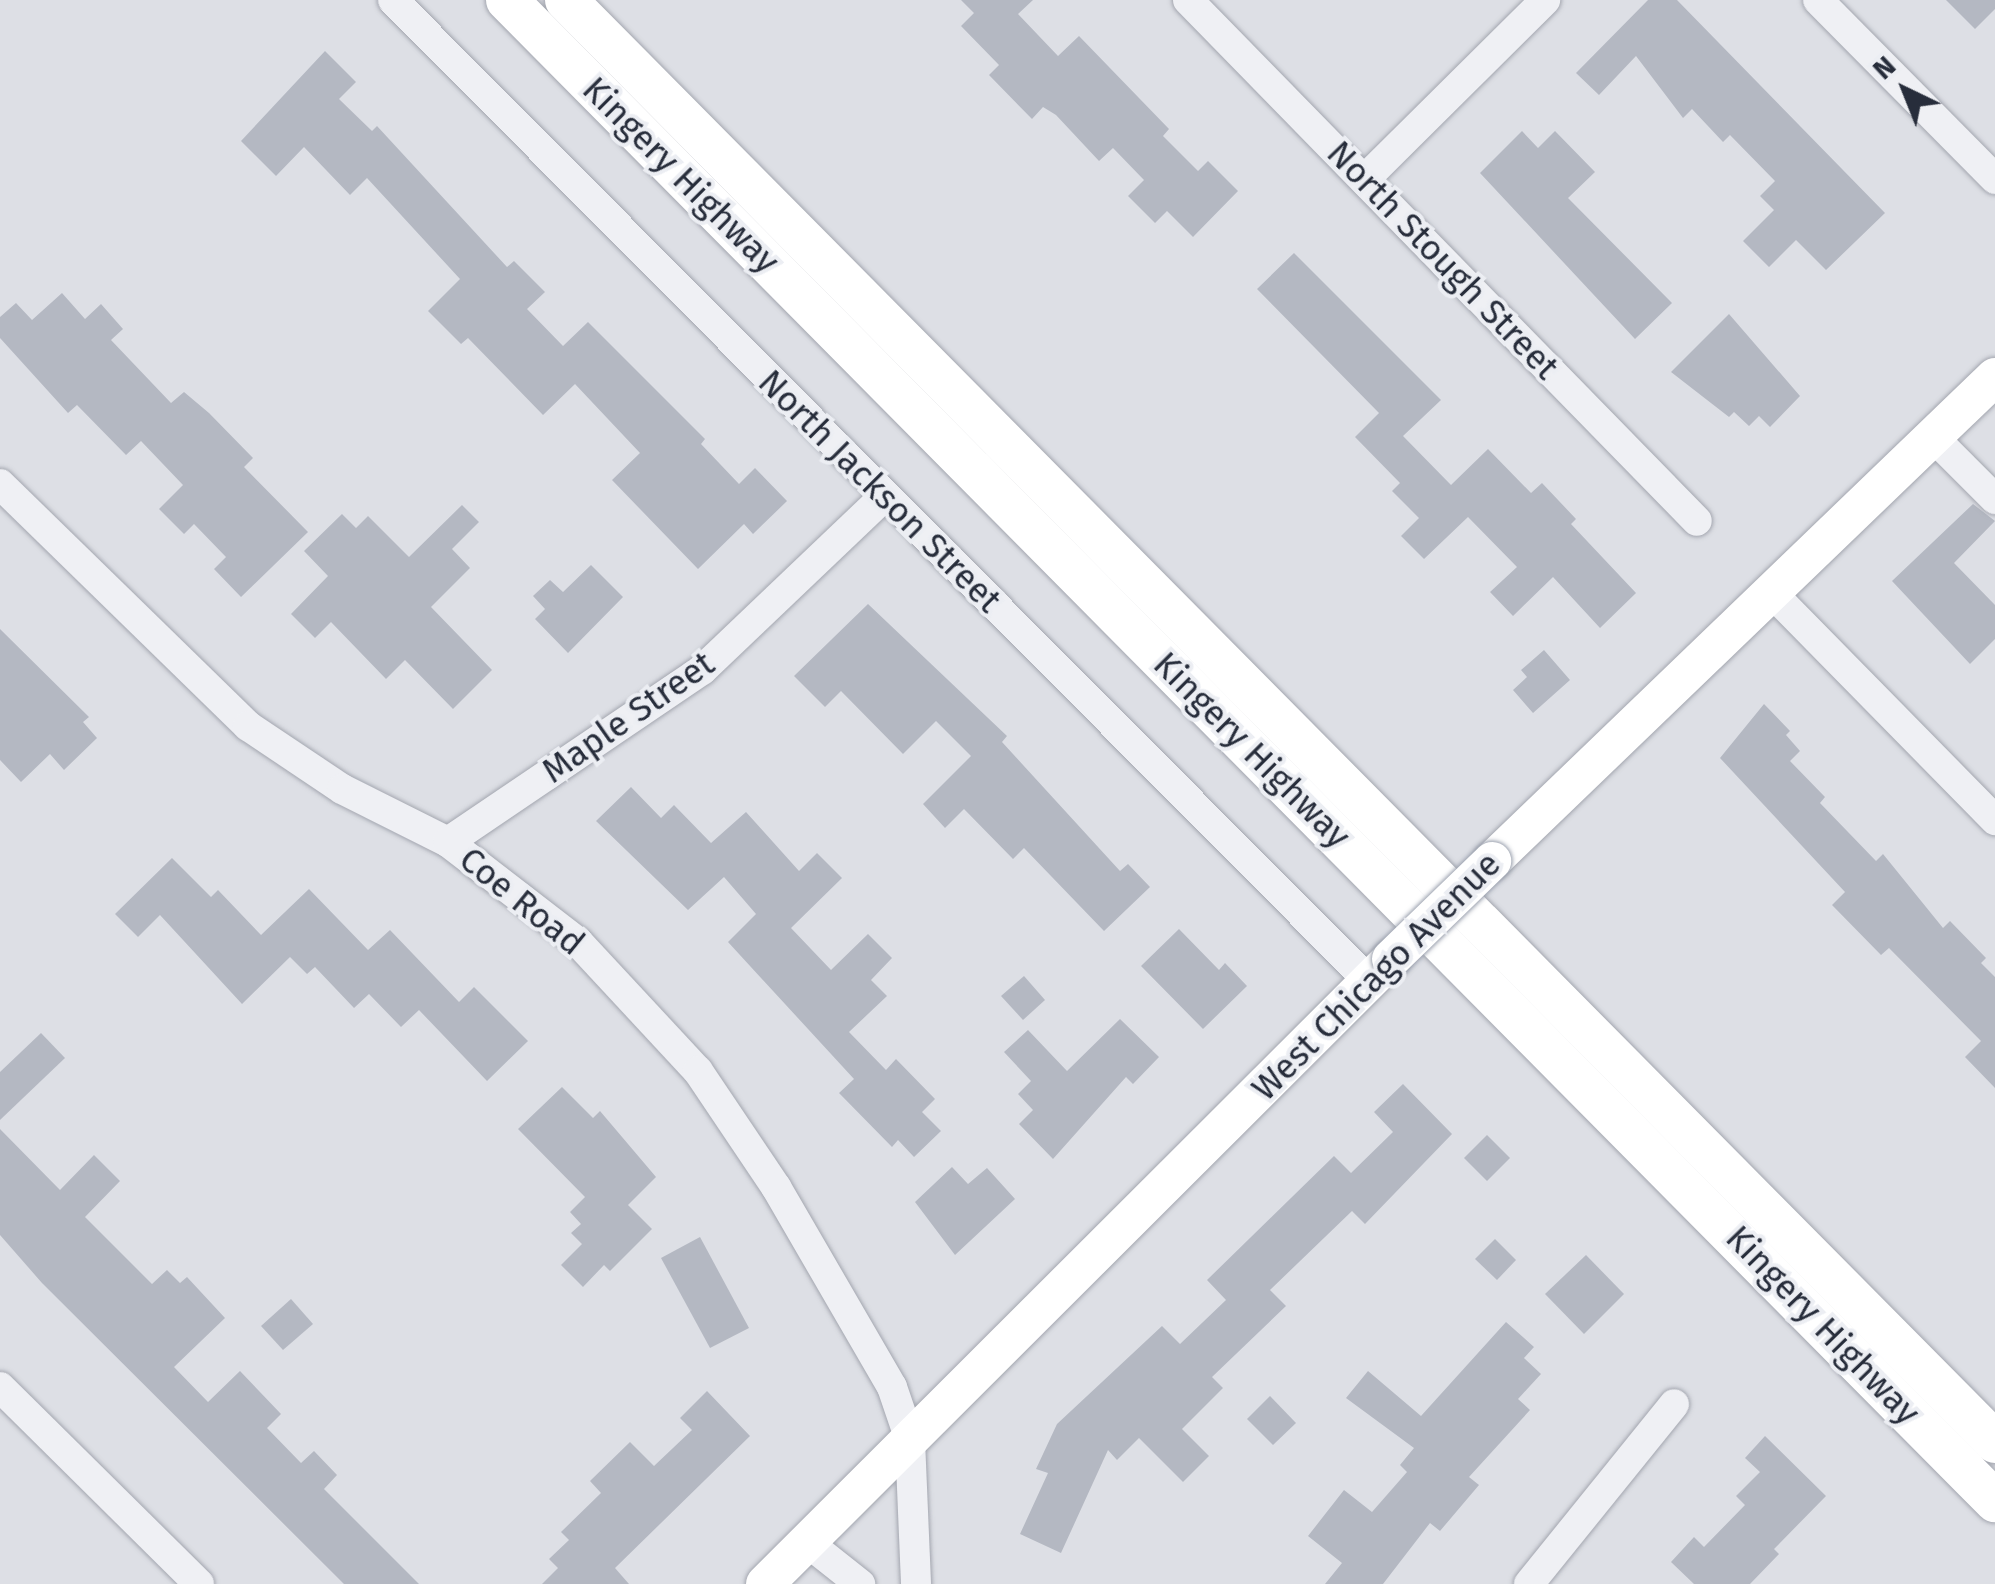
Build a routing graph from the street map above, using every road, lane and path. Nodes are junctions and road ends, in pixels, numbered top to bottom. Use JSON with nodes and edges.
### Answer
{"nodes":[{"id":1,"x":393,"y":0,"type":"edge"},
{"id":2,"x":507,"y":0,"type":"edge"},
{"id":3,"x":566,"y":0,"type":"edge"},
{"id":4,"x":1188,"y":0,"type":"edge"},
{"id":5,"x":1546,"y":0,"type":"edge"},
{"id":6,"x":1818,"y":0,"type":"edge"},
{"id":7,"x":1995,"y":179,"type":"edge"},
{"id":8,"x":1365,"y":180,"type":"junction"},
{"id":9,"x":1995,"y":378,"type":"edge"},
{"id":10,"x":1933,"y":437,"type":"junction"},
{"id":11,"x":0,"y":484,"type":"edge"},
{"id":12,"x":885,"y":496,"type":"junction"},
{"id":13,"x":1995,"y":499,"type":"edge"},
{"id":14,"x":1697,"y":521,"type":"dead end"},
{"id":15,"x":1771,"y":592,"type":"junction"},
{"id":16,"x":1995,"y":820,"type":"edge"},
{"id":17,"x":448,"y":842,"type":"junction"},
{"id":18,"x":1380,"y":970,"type":"junction"},
{"id":19,"x":0,"y":1387,"type":"edge"},
{"id":20,"x":1674,"y":1404,"type":"dead end"},
{"id":21,"x":910,"y":1440,"type":"junction"},
{"id":22,"x":1995,"y":1442,"type":"edge"},
{"id":23,"x":1995,"y":1502,"type":"edge"},
{"id":24,"x":808,"y":1542,"type":"junction"},
{"id":25,"x":198,"y":1584,"type":"edge"},
{"id":26,"x":765,"y":1584,"type":"edge"},
{"id":27,"x":860,"y":1584,"type":"edge"},
{"id":28,"x":916,"y":1584,"type":"edge"},
{"id":29,"x":1529,"y":1584,"type":"edge"}],
"edges":[{"from":1,"to":12,"type":"street","name":"North Jackson Street"},
{"from":2,"to":23,"type":"highway","name":"Kingery Highway"},
{"from":3,"to":22,"type":"highway","name":"Kingery Highway"},
{"from":4,"to":8,"type":"street","name":"North Stough Street"},
{"from":5,"to":8,"type":"street"},
{"from":6,"to":7,"type":"street"},
{"from":8,"to":14,"type":"street","name":"North Stough Street"},
{"from":9,"to":10,"type":"main road","name":"West Chicago Avenue"},
{"from":10,"to":13,"type":"street"},
{"from":10,"to":15,"type":"main road","name":"West Chicago Avenue"},
{"from":11,"to":17,"type":"street","name":"Coe Road"},
{"from":12,"to":17,"type":"street","name":"Maple Street"},
{"from":12,"to":18,"type":"street","name":"North Jackson Street"},
{"from":15,"to":16,"type":"street"},
{"from":15,"to":18,"type":"main road","name":"West Chicago Avenue","bridge":true},
{"from":17,"to":21,"type":"street","name":"Coe Road"},
{"from":18,"to":21,"type":"main road","name":"West Chicago Avenue"},
{"from":19,"to":25,"type":"street"},
{"from":20,"to":29,"type":"street"},
{"from":21,"to":24,"type":"main road","name":"West Chicago Avenue"},
{"from":21,"to":28,"type":"street","name":"Coe Road"},
{"from":24,"to":26,"type":"main road","name":"West Chicago Avenue"},
{"from":24,"to":27,"type":"street"}]}
